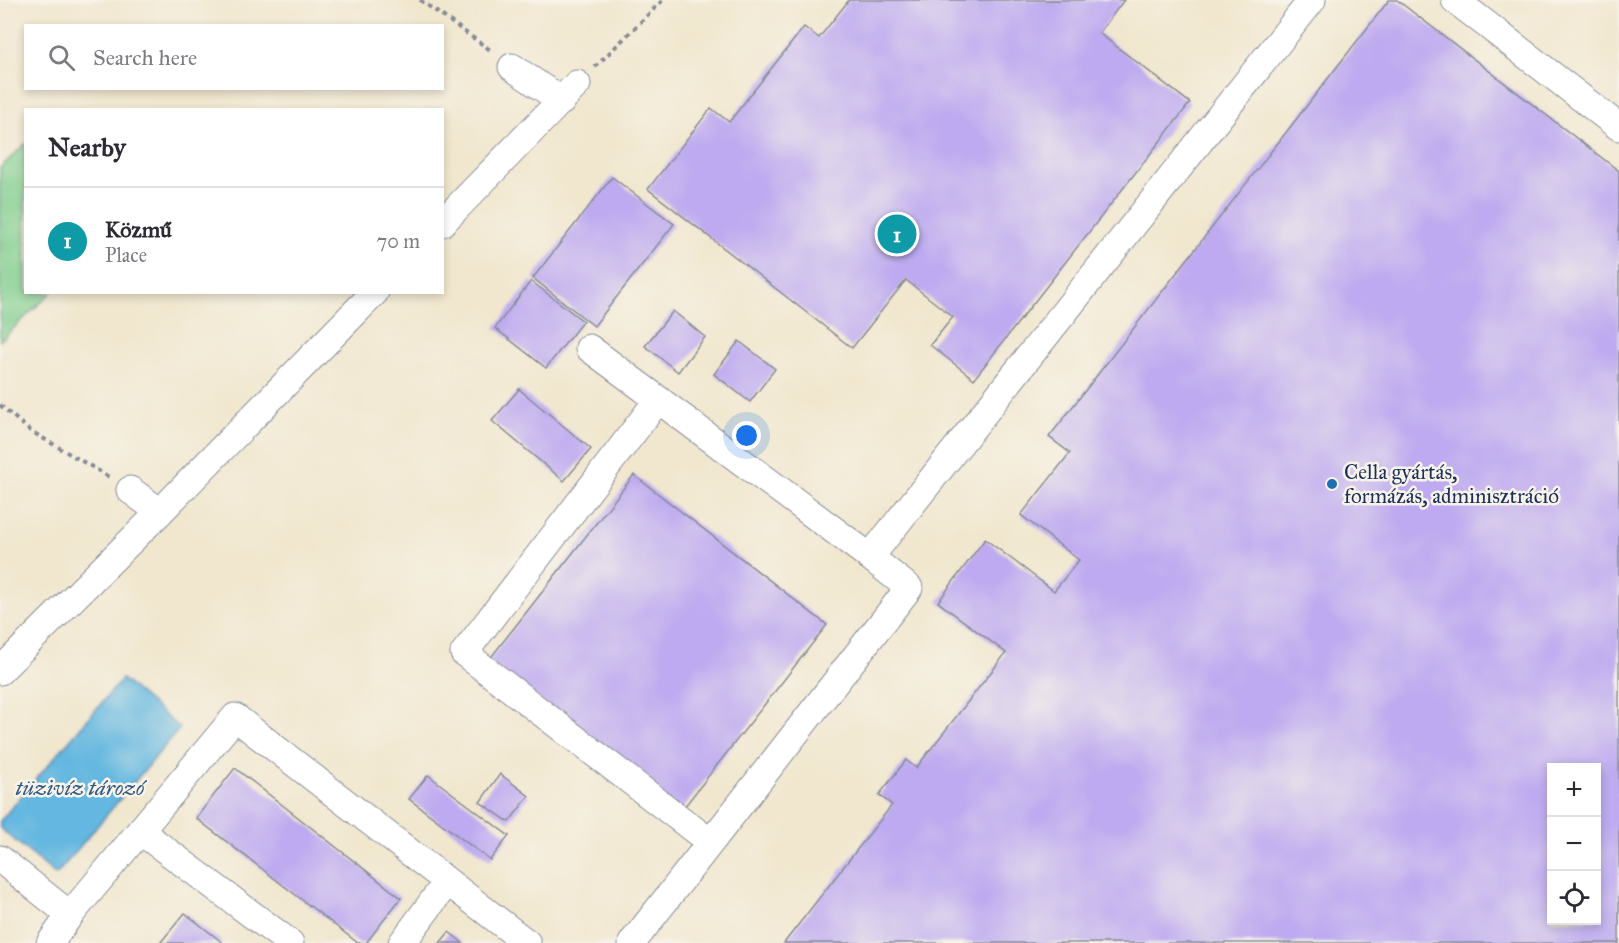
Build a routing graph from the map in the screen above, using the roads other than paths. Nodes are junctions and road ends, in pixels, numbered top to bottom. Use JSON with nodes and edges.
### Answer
{"nodes":[{"id":1,"x":1312,"y":0,"type":"edge"},
{"id":2,"x":1455,"y":0,"type":"edge"},
{"id":3,"x":512,"y":66,"type":"road end"},
{"id":4,"x":1619,"y":127,"type":"edge"},
{"id":5,"x":444,"y":221,"type":"edge"},
{"id":6,"x":373,"y":294,"type":"edge"},
{"id":7,"x":589,"y":348,"type":"dead end"},
{"id":8,"x":658,"y":400,"type":"junction"},
{"id":9,"x":130,"y":489,"type":"road end"},
{"id":10,"x":160,"y":513,"type":"junction"},
{"id":11,"x":870,"y":557,"type":"junction"},
{"id":12,"x":0,"y":671,"type":"edge"},
{"id":13,"x":140,"y":831,"type":"junction"},
{"id":14,"x":710,"y":842,"type":"junction"},
{"id":15,"x":0,"y":859,"type":"edge"},
{"id":16,"x":447,"y":882,"type":"junction"},
{"id":17,"x":70,"y":915,"type":"junction"},
{"id":18,"x":50,"y":943,"type":"edge"},
{"id":19,"x":290,"y":943,"type":"edge"},
{"id":20,"x":402,"y":943,"type":"edge"},
{"id":21,"x":527,"y":943,"type":"edge"},
{"id":22,"x":632,"y":943,"type":"edge"}],
"edges":[{"from":1,"to":11,"type":"street"},
{"from":2,"to":4,"type":"street"},
{"from":3,"to":5,"type":"street"},
{"from":6,"to":10,"type":"street"},
{"from":7,"to":8,"type":"street"},
{"from":8,"to":11,"type":"street"},
{"from":8,"to":14,"type":"street"},
{"from":9,"to":10,"type":"street"},
{"from":10,"to":12,"type":"street"},
{"from":11,"to":14,"type":"street"},
{"from":13,"to":16,"type":"street"},
{"from":13,"to":17,"type":"street"},
{"from":13,"to":19,"type":"street"},
{"from":14,"to":22,"type":"street"},
{"from":15,"to":17,"type":"street"},
{"from":16,"to":20,"type":"street"},
{"from":16,"to":21,"type":"street"},
{"from":17,"to":18,"type":"street"}]}
